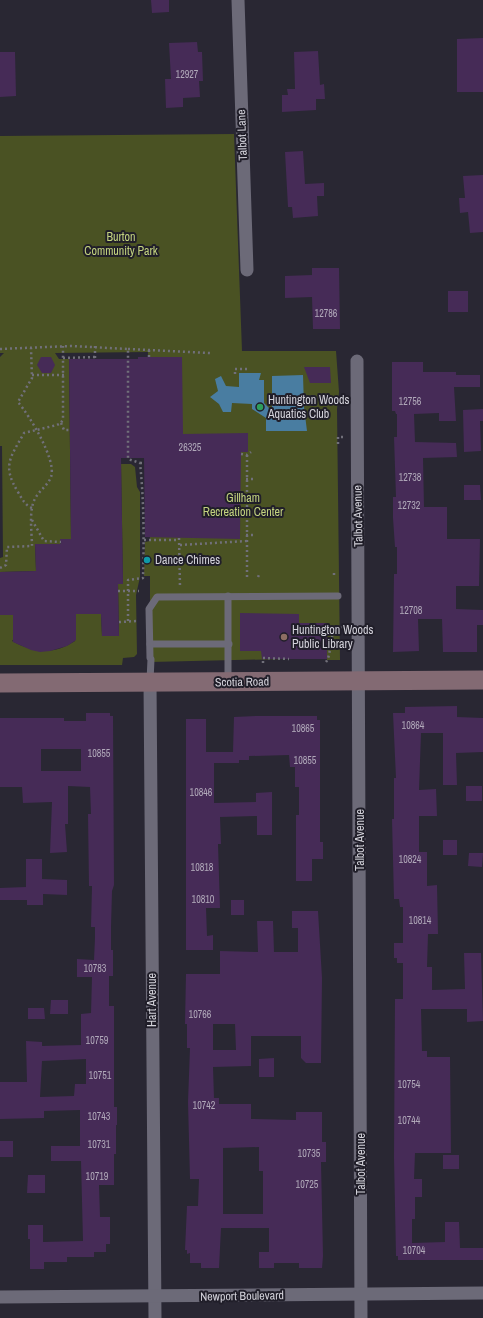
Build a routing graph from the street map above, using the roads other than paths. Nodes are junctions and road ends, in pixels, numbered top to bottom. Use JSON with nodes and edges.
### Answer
{"nodes":[{"id":1,"x":238,"y":0,"type":"edge"},
{"id":2,"x":247,"y":270,"type":"dead end"},
{"id":3,"x":357,"y":362,"type":"dead end"},
{"id":4,"x":228,"y":596,"type":"junction"},
{"id":5,"x":338,"y":596,"type":"dead end"},
{"id":6,"x":150,"y":644,"type":"junction"},
{"id":7,"x":229,"y":644,"type":"junction"},
{"id":8,"x":359,"y":680,"type":"junction"},
{"id":9,"x":483,"y":680,"type":"edge"},
{"id":10,"x":150,"y":682,"type":"junction"},
{"id":11,"x":228,"y":682,"type":"junction"},
{"id":12,"x":0,"y":683,"type":"edge"},
{"id":13,"x":483,"y":1293,"type":"edge"},
{"id":14,"x":361,"y":1295,"type":"junction"},
{"id":15,"x":0,"y":1297,"type":"edge"},
{"id":16,"x":154,"y":1297,"type":"junction"},
{"id":17,"x":155,"y":1318,"type":"edge"},
{"id":18,"x":361,"y":1318,"type":"edge"}],
"edges":[{"from":1,"to":2,"type":"street","name":"Talbot Lane"},
{"from":3,"to":8,"type":"street","name":"Talbot Avenue"},
{"from":4,"to":5,"type":"lane"},
{"from":4,"to":6,"type":"lane"},
{"from":4,"to":7,"type":"lane"},
{"from":6,"to":7,"type":"lane"},
{"from":6,"to":10,"type":"lane"},
{"from":7,"to":11,"type":"lane"},
{"from":8,"to":9,"type":"street","name":"Scotia Road"},
{"from":8,"to":11,"type":"street","name":"Scotia Road"},
{"from":8,"to":14,"type":"street","name":"Talbot Avenue"},
{"from":10,"to":11,"type":"street","name":"Scotia Road"},
{"from":10,"to":12,"type":"street","name":"Scotia Road"},
{"from":10,"to":16,"type":"street","name":"Hart Avenue"},
{"from":13,"to":14,"type":"street","name":"Newport Boulevard"},
{"from":14,"to":16,"type":"street","name":"Newport Boulevard"},
{"from":14,"to":18,"type":"street","name":"Talbot Avenue"},
{"from":15,"to":16,"type":"street","name":"Newport Boulevard"},
{"from":16,"to":17,"type":"street","name":"Hart Avenue"}]}
